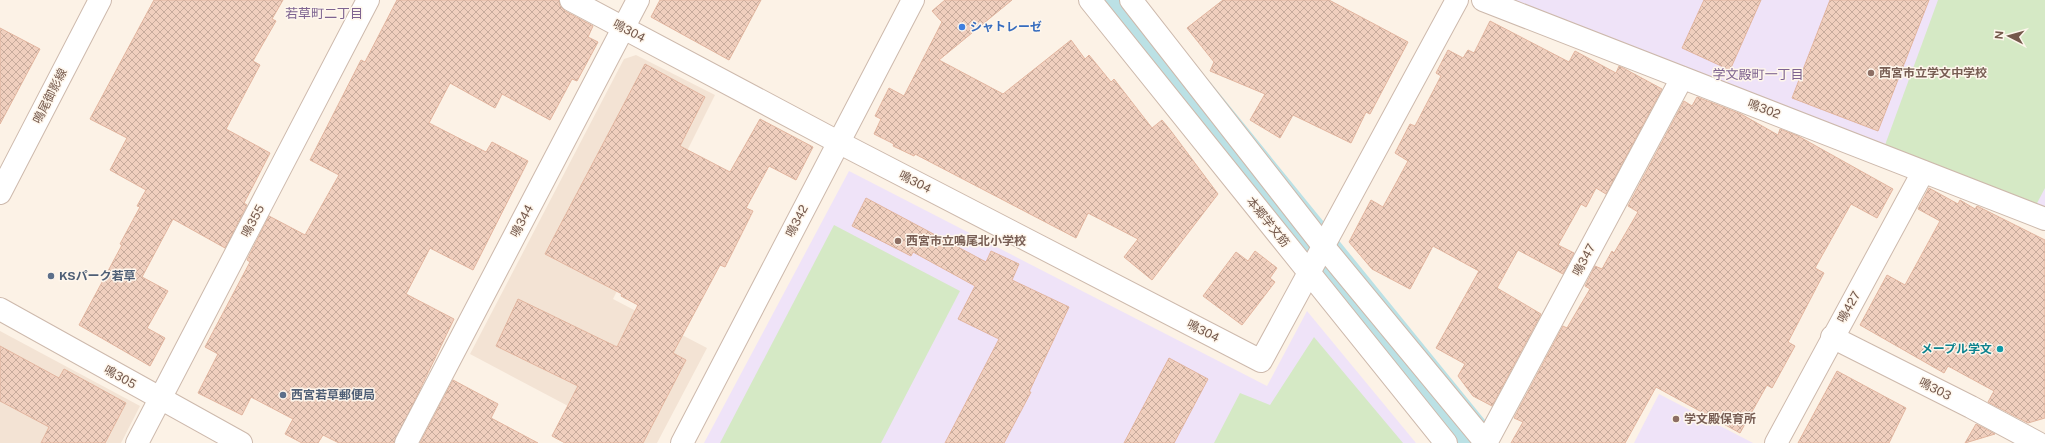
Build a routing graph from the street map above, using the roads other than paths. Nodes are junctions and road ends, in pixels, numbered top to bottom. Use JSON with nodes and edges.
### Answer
{"nodes":[{"id":1,"x":100,"y":0,"type":"edge"},
{"id":2,"x":368,"y":0,"type":"edge"},
{"id":3,"x":571,"y":0,"type":"edge"},
{"id":4,"x":638,"y":0,"type":"edge"},
{"id":5,"x":913,"y":0,"type":"edge"},
{"id":6,"x":1090,"y":0,"type":"edge"},
{"id":7,"x":1131,"y":0,"type":"edge"},
{"id":8,"x":1457,"y":0,"type":"edge"},
{"id":9,"x":1483,"y":0,"type":"edge"},
{"id":10,"x":623,"y":28,"type":"junction"},
{"id":11,"x":1682,"y":78,"type":"junction"},
{"id":12,"x":838,"y":142,"type":"junction"},
{"id":13,"x":1923,"y":172,"type":"junction"},
{"id":14,"x":0,"y":193,"type":"edge"},
{"id":15,"x":2045,"y":219,"type":"edge"},
{"id":16,"x":1316,"y":259,"type":"junction"},
{"id":17,"x":0,"y":309,"type":"edge"},
{"id":18,"x":1832,"y":337,"type":"junction"},
{"id":19,"x":160,"y":400,"type":"junction"},
{"id":20,"x":2045,"y":437,"type":"edge"},
{"id":21,"x":137,"y":443,"type":"edge"},
{"id":22,"x":241,"y":443,"type":"edge"},
{"id":23,"x":406,"y":443,"type":"edge"},
{"id":24,"x":682,"y":443,"type":"edge"},
{"id":25,"x":1446,"y":443,"type":"edge"},
{"id":26,"x":1486,"y":443,"type":"edge"},
{"id":27,"x":1776,"y":443,"type":"edge"},
{"id":28,"x":2038,"y":443,"type":"edge"},
{"id":29,"x":2042,"y":443,"type":"edge"}],
"edges":[{"from":1,"to":14,"type":"street","name":"鳴尾御影線"},
{"from":2,"to":19,"type":"street","name":"鳴355"},
{"from":3,"to":10,"type":"street","name":"鳴304"},
{"from":4,"to":10,"type":"street","name":"鳴344"},
{"from":5,"to":12,"type":"street","name":"鳴342"},
{"from":6,"to":16,"type":"street","name":"本郷学文筋"},
{"from":7,"to":16,"type":"street","name":"本郷学文筋"},
{"from":8,"to":16,"type":"street"},
{"from":9,"to":11,"type":"street","name":"鳴302"},
{"from":10,"to":12,"type":"street","name":"鳴304"},
{"from":10,"to":23,"type":"street","name":"鳴344"},
{"from":11,"to":13,"type":"street","name":"鳴302"},
{"from":11,"to":26,"type":"street","name":"鳴347"},
{"from":12,"to":16,"type":"street","name":"鳴304"},
{"from":12,"to":24,"type":"street","name":"鳴342"},
{"from":13,"to":15,"type":"street","name":"鳴302"},
{"from":13,"to":18,"type":"street","name":"鳴427"},
{"from":16,"to":25,"type":"street","name":"本郷学文筋"},
{"from":16,"to":26,"type":"street","name":"本郷学文筋"},
{"from":17,"to":19,"type":"street","name":"鳴305"},
{"from":18,"to":27,"type":"street","name":"鳴427"},
{"from":18,"to":28,"type":"street","name":"鳴303"},
{"from":19,"to":21,"type":"street","name":"鳴355"},
{"from":19,"to":22,"type":"street","name":"鳴305"},
{"from":20,"to":29,"type":"street"}]}
